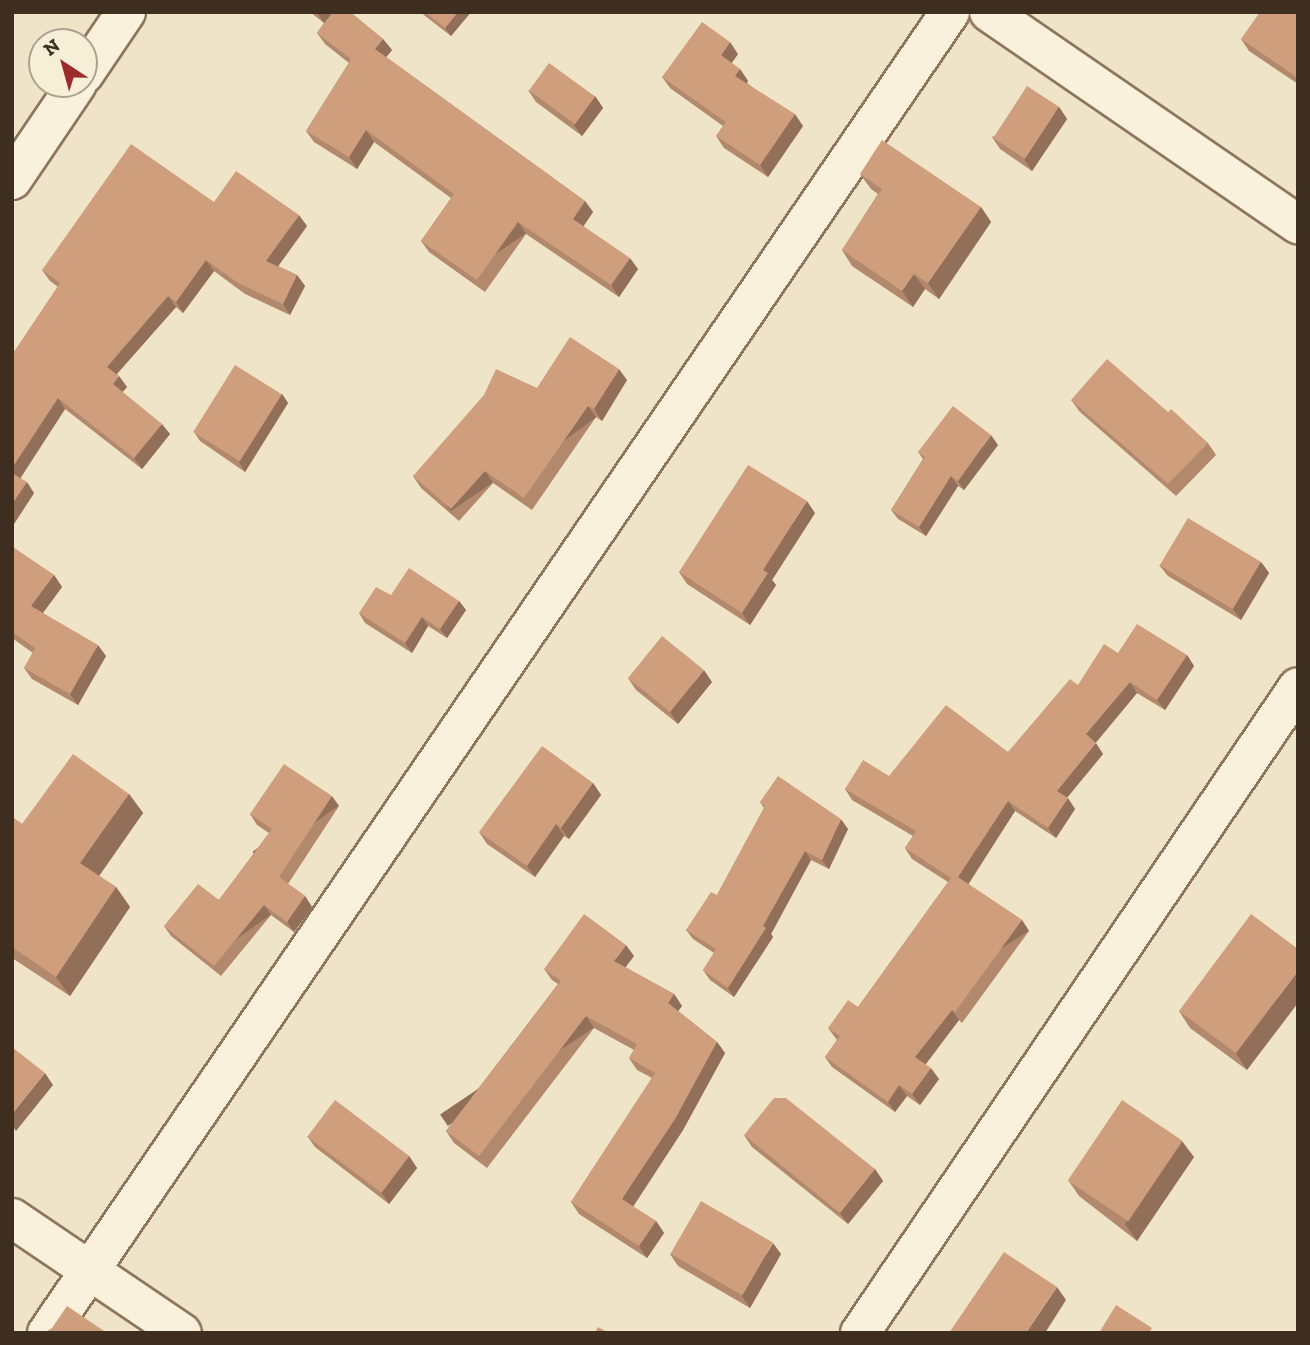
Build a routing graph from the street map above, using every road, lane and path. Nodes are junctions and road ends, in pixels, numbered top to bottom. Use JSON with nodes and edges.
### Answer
{"nodes":[{"id":1,"x":126,"y":12,"type":"edge"},
{"id":2,"x":950,"y":12,"type":"edge"},
{"id":3,"x":989,"y":12,"type":"edge"},
{"id":4,"x":98,"y":53,"type":"edge"},
{"id":5,"x":68,"y":98,"type":"edge"},
{"id":6,"x":12,"y":180,"type":"edge"},
{"id":7,"x":1298,"y":224,"type":"edge"},
{"id":8,"x":1298,"y":688,"type":"edge"},
{"id":9,"x":12,"y":1218,"type":"edge"},
{"id":10,"x":90,"y":1270,"type":"junction"},
{"id":11,"x":47,"y":1333,"type":"edge"},
{"id":12,"x":182,"y":1333,"type":"edge"},
{"id":13,"x":860,"y":1333,"type":"edge"}],
"edges":[{"from":1,"to":4,"type":"street"},
{"from":2,"to":10,"type":"street"},
{"from":3,"to":7,"type":"street"},
{"from":5,"to":6,"type":"street"},
{"from":8,"to":13,"type":"street"},
{"from":9,"to":10,"type":"street"},
{"from":10,"to":11,"type":"street"},
{"from":10,"to":12,"type":"street"}]}
